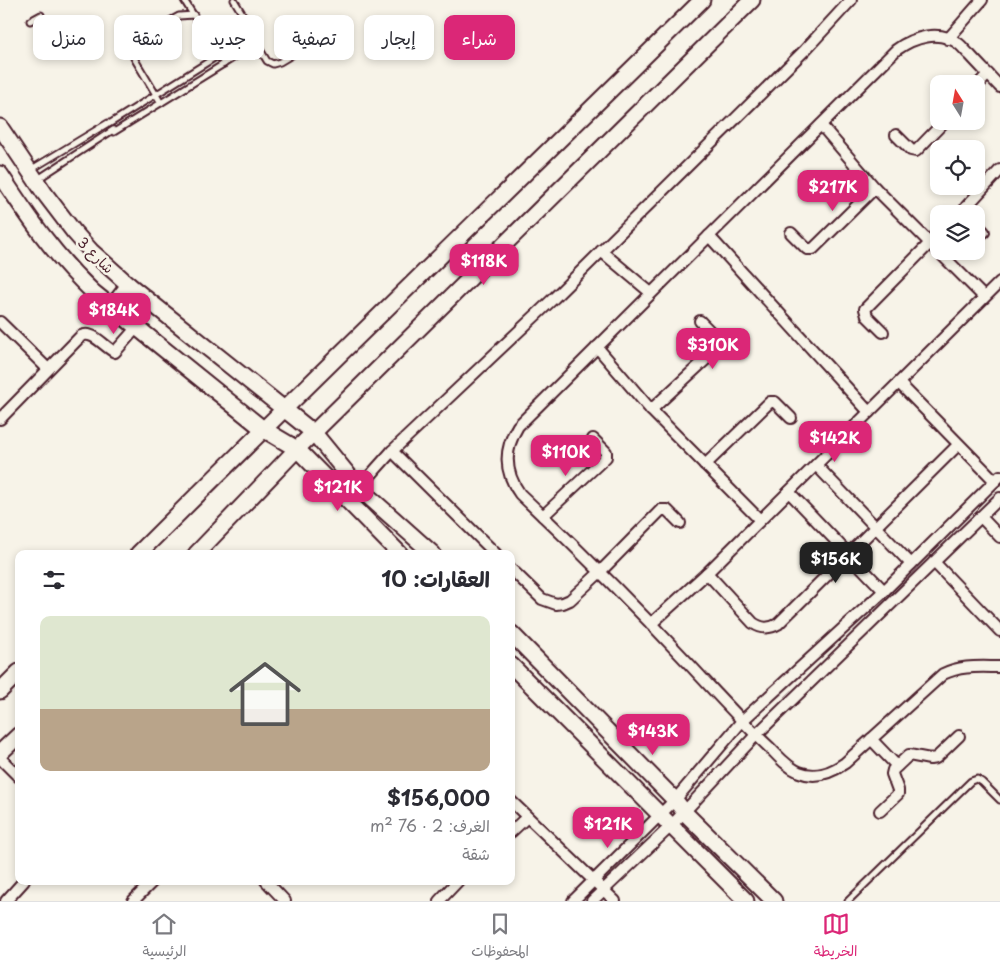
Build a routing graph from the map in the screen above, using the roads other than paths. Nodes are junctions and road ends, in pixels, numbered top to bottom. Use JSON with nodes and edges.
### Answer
{"nodes":[{"id":1,"x":184,"y":0,"type":"edge"},
{"id":2,"x":234,"y":0,"type":"edge"},
{"id":3,"x":702,"y":0,"type":"edge"},
{"id":4,"x":752,"y":0,"type":"edge"},
{"id":5,"x":851,"y":0,"type":"edge"},
{"id":6,"x":982,"y":0,"type":"edge"},
{"id":7,"x":192,"y":15,"type":"edge"},
{"id":8,"x":194,"y":15,"type":"edge"},
{"id":9,"x":243,"y":15,"type":"edge"},
{"id":10,"x":33,"y":19,"type":"edge"},
{"id":11,"x":30,"y":21,"type":"dead end"},
{"id":12,"x":948,"y":39,"type":"junction"},
{"id":13,"x":264,"y":56,"type":"edge"},
{"id":14,"x":211,"y":60,"type":"edge"},
{"id":15,"x":222,"y":60,"type":"edge"},
{"id":16,"x":230,"y":60,"type":"edge"},
{"id":17,"x":283,"y":60,"type":"edge"},
{"id":18,"x":224,"y":64,"type":"junction"},
{"id":19,"x":988,"y":74,"type":"junction"},
{"id":20,"x":985,"y":77,"type":"edge"},
{"id":21,"x":1000,"y":87,"type":"edge"},
{"id":22,"x":156,"y":94,"type":"junction"},
{"id":23,"x":161,"y":102,"type":"junction"},
{"id":24,"x":821,"y":125,"type":"junction"},
{"id":25,"x":0,"y":126,"type":"edge"},
{"id":26,"x":936,"y":130,"type":"edge"},
{"id":27,"x":896,"y":135,"type":"dead end"},
{"id":28,"x":1000,"y":170,"type":"edge"},
{"id":29,"x":0,"y":174,"type":"edge"},
{"id":30,"x":32,"y":175,"type":"junction"},
{"id":31,"x":876,"y":188,"type":"junction"},
{"id":32,"x":968,"y":205,"type":"edge"},
{"id":33,"x":791,"y":233,"type":"dead end"},
{"id":34,"x":710,"y":236,"type":"junction"},
{"id":35,"x":930,"y":243,"type":"joint"},
{"id":36,"x":601,"y":251,"type":"junction"},
{"id":37,"x":947,"y":260,"type":"edge"},
{"id":38,"x":1000,"y":282,"type":"edge"},
{"id":39,"x":129,"y":285,"type":"junction"},
{"id":40,"x":652,"y":293,"type":"junction"},
{"id":41,"x":984,"y":297,"type":"junction"},
{"id":42,"x":112,"y":307,"type":"junction"},
{"id":43,"x":700,"y":321,"type":"dead end"},
{"id":44,"x":0,"y":322,"type":"edge"},
{"id":45,"x":137,"y":327,"type":"junction"},
{"id":46,"x":883,"y":332,"type":"dead end"},
{"id":47,"x":597,"y":347,"type":"junction"},
{"id":48,"x":48,"y":368,"type":"junction"},
{"id":49,"x":899,"y":383,"type":"junction"},
{"id":50,"x":282,"y":409,"type":"junction"},
{"id":51,"x":651,"y":410,"type":"junction"},
{"id":52,"x":869,"y":412,"type":"junction"},
{"id":53,"x":0,"y":418,"type":"edge"},
{"id":54,"x":791,"y":418,"type":"dead end"},
{"id":55,"x":263,"y":429,"type":"junction"},
{"id":56,"x":314,"y":433,"type":"junction"},
{"id":57,"x":593,"y":439,"type":"dead end"},
{"id":58,"x":958,"y":445,"type":"junction"},
{"id":59,"x":296,"y":449,"type":"junction"},
{"id":60,"x":392,"y":452,"type":"junction"},
{"id":61,"x":705,"y":465,"type":"junction"},
{"id":62,"x":816,"y":465,"type":"junction"},
{"id":63,"x":997,"y":479,"type":"edge"},
{"id":64,"x":359,"y":488,"type":"junction"},
{"id":65,"x":789,"y":492,"type":"junction"},
{"id":66,"x":1000,"y":498,"type":"edge"},
{"id":67,"x":542,"y":516,"type":"junction"},
{"id":68,"x":981,"y":517,"type":"junction"},
{"id":69,"x":760,"y":520,"type":"junction"},
{"id":70,"x":680,"y":523,"type":"dead end"},
{"id":71,"x":875,"y":527,"type":"junction"},
{"id":72,"x":1000,"y":537,"type":"edge"},
{"id":73,"x":142,"y":550,"type":"edge"},
{"id":74,"x":200,"y":550,"type":"edge"},
{"id":75,"x":396,"y":550,"type":"edge"},
{"id":76,"x":429,"y":550,"type":"edge"},
{"id":77,"x":492,"y":550,"type":"edge"},
{"id":78,"x":848,"y":554,"type":"junction"},
{"id":79,"x":934,"y":562,"type":"junction"},
{"id":80,"x":911,"y":564,"type":"junction"},
{"id":81,"x":515,"y":573,"type":"edge"},
{"id":82,"x":599,"y":573,"type":"junction"},
{"id":83,"x":707,"y":573,"type":"junction"},
{"id":84,"x":884,"y":591,"type":"junction"},
{"id":85,"x":651,"y":624,"type":"junction"},
{"id":86,"x":1000,"y":631,"type":"edge"},
{"id":87,"x":515,"y":637,"type":"edge"},
{"id":88,"x":1000,"y":667,"type":"edge"},
{"id":89,"x":515,"y":669,"type":"edge"},
{"id":90,"x":15,"y":676,"type":"edge"},
{"id":91,"x":0,"y":691,"type":"edge"},
{"id":92,"x":742,"y":721,"type":"junction"},
{"id":93,"x":756,"y":735,"type":"junction"},
{"id":94,"x":959,"y":736,"type":"dead end"},
{"id":95,"x":15,"y":739,"type":"edge"},
{"id":96,"x":872,"y":739,"type":"junction"},
{"id":97,"x":0,"y":753,"type":"edge"},
{"id":98,"x":0,"y":758,"type":"edge"},
{"id":99,"x":897,"y":766,"type":"junction"},
{"id":100,"x":15,"y":773,"type":"edge"},
{"id":101,"x":675,"y":800,"type":"junction"},
{"id":102,"x":1000,"y":800,"type":"edge"},
{"id":103,"x":515,"y":804,"type":"edge"},
{"id":104,"x":880,"y":811,"type":"dead end"},
{"id":105,"x":685,"y":813,"type":"junction"},
{"id":106,"x":660,"y":814,"type":"junction"},
{"id":107,"x":527,"y":817,"type":"junction"},
{"id":108,"x":672,"y":826,"type":"junction"},
{"id":109,"x":515,"y":828,"type":"edge"},
{"id":110,"x":594,"y":881,"type":"junction"},
{"id":111,"x":20,"y":885,"type":"edge"},
{"id":112,"x":149,"y":885,"type":"edge"},
{"id":113,"x":270,"y":885,"type":"edge"},
{"id":114,"x":454,"y":885,"type":"edge"},
{"id":115,"x":604,"y":889,"type":"junction"},
{"id":116,"x":6,"y":901,"type":"edge"},
{"id":117,"x":133,"y":901,"type":"edge"},
{"id":118,"x":285,"y":901,"type":"edge"},
{"id":119,"x":439,"y":901,"type":"edge"},
{"id":120,"x":573,"y":901,"type":"edge"},
{"id":121,"x":592,"y":901,"type":"edge"},
{"id":122,"x":616,"y":901,"type":"edge"},
{"id":123,"x":746,"y":901,"type":"edge"},
{"id":124,"x":774,"y":901,"type":"edge"},
{"id":125,"x":848,"y":901,"type":"edge"}],
"edges":[{"from":1,"to":8,"type":"lane"},
{"from":2,"to":9,"type":"lane"},
{"from":3,"to":50,"type":"street"},
{"from":4,"to":56,"type":"street"},
{"from":5,"to":36,"type":"street"},
{"from":6,"to":12,"type":"street"},
{"from":7,"to":22,"type":"lane"},
{"from":10,"to":11,"type":"lane"},
{"from":12,"to":19,"type":"street"},
{"from":12,"to":24,"type":"street"},
{"from":13,"to":17,"type":"lane"},
{"from":14,"to":22,"type":"lane"},
{"from":15,"to":18,"type":"lane"},
{"from":16,"to":18,"type":"lane"},
{"from":18,"to":23,"type":"lane"},
{"from":19,"to":20,"type":"street"},
{"from":19,"to":21,"type":"street"},
{"from":22,"to":23,"type":"lane"},
{"from":22,"to":30,"type":"lane"},
{"from":23,"to":30,"type":"lane"},
{"from":24,"to":31,"type":"street"},
{"from":24,"to":34,"type":"street"},
{"from":25,"to":30,"type":"street","name":"شارع 3"},
{"from":26,"to":27,"type":"street"},
{"from":28,"to":32,"type":"street"},
{"from":29,"to":42,"type":"street","name":"شارع 3"},
{"from":30,"to":39,"type":"street","name":"شارع 3"},
{"from":31,"to":33,"type":"street"},
{"from":31,"to":35,"type":"street"},
{"from":34,"to":40,"type":"street"},
{"from":34,"to":52,"type":"street"},
{"from":35,"to":46,"type":"street"},
{"from":36,"to":40,"type":"street"},
{"from":36,"to":60,"type":"street"},
{"from":37,"to":41,"type":"street"},
{"from":38,"to":41,"type":"street"},
{"from":39,"to":42,"type":"street"},
{"from":39,"to":50,"type":"street","name":"شارع 3"},
{"from":40,"to":47,"type":"street"},
{"from":41,"to":49,"type":"street"},
{"from":42,"to":45,"type":"street","name":"شارع 3"},
{"from":43,"to":51,"type":"street"},
{"from":44,"to":48,"type":"street"},
{"from":45,"to":48,"type":"street"},
{"from":45,"to":55,"type":"street","name":"شارع 3"},
{"from":47,"to":51,"type":"street"},
{"from":47,"to":67,"type":"street"},
{"from":48,"to":53,"type":"street"},
{"from":49,"to":52,"type":"street"},
{"from":49,"to":58,"type":"street"},
{"from":50,"to":55,"type":"street"},
{"from":50,"to":56,"type":"street","name":"شارع 3"},
{"from":51,"to":61,"type":"street"},
{"from":52,"to":62,"type":"street"},
{"from":54,"to":61,"type":"street"},
{"from":55,"to":59,"type":"street","name":"شارع 3"},
{"from":55,"to":73,"type":"street"},
{"from":56,"to":59,"type":"street"},
{"from":56,"to":64,"type":"street","name":"شارع 3"},
{"from":57,"to":67,"type":"street"},
{"from":58,"to":63,"type":"street"},
{"from":58,"to":71,"type":"street"},
{"from":59,"to":74,"type":"street"},
{"from":59,"to":75,"type":"street","name":"شارع 3"},
{"from":60,"to":64,"type":"street"},
{"from":60,"to":77,"type":"street"},
{"from":61,"to":69,"type":"street"},
{"from":62,"to":65,"type":"street"},
{"from":62,"to":71,"type":"street"},
{"from":63,"to":80,"type":"street"},
{"from":64,"to":76,"type":"street","name":"شارع 3"},
{"from":65,"to":69,"type":"street"},
{"from":65,"to":78,"type":"street"},
{"from":66,"to":68,"type":"street"},
{"from":67,"to":82,"type":"street"},
{"from":68,"to":72,"type":"street"},
{"from":68,"to":79,"type":"street"},
{"from":69,"to":83,"type":"street"},
{"from":70,"to":82,"type":"street"},
{"from":71,"to":78,"type":"street"},
{"from":71,"to":80,"type":"street"},
{"from":78,"to":83,"type":"street"},
{"from":78,"to":84,"type":"street"},
{"from":79,"to":86,"type":"street"},
{"from":79,"to":93,"type":"street"},
{"from":80,"to":84,"type":"street"},
{"from":81,"to":82,"type":"street"},
{"from":82,"to":85,"type":"street"},
{"from":83,"to":85,"type":"street"},
{"from":84,"to":92,"type":"street"},
{"from":85,"to":92,"type":"street"},
{"from":87,"to":101,"type":"street"},
{"from":88,"to":96,"type":"street"},
{"from":89,"to":106,"type":"street"},
{"from":90,"to":91,"type":"street"},
{"from":92,"to":93,"type":"street"},
{"from":92,"to":101,"type":"street"},
{"from":93,"to":96,"type":"street"},
{"from":93,"to":105,"type":"street"},
{"from":94,"to":99,"type":"street"},
{"from":95,"to":97,"type":"street"},
{"from":96,"to":99,"type":"street"},
{"from":98,"to":100,"type":"street"},
{"from":99,"to":104,"type":"street"},
{"from":101,"to":105,"type":"street"},
{"from":101,"to":106,"type":"street"},
{"from":102,"to":125,"type":"lane"},
{"from":103,"to":107,"type":"street"},
{"from":105,"to":108,"type":"street"},
{"from":105,"to":124,"type":"street"},
{"from":106,"to":108,"type":"street"},
{"from":106,"to":110,"type":"street"},
{"from":107,"to":109,"type":"street"},
{"from":107,"to":110,"type":"street"},
{"from":108,"to":115,"type":"street"},
{"from":108,"to":123,"type":"street"},
{"from":110,"to":115,"type":"street"},
{"from":110,"to":120,"type":"street"},
{"from":111,"to":116,"type":"street"},
{"from":112,"to":117,"type":"street"},
{"from":113,"to":118,"type":"street"},
{"from":114,"to":119,"type":"street"},
{"from":115,"to":121,"type":"street"},
{"from":115,"to":122,"type":"street"}]}
